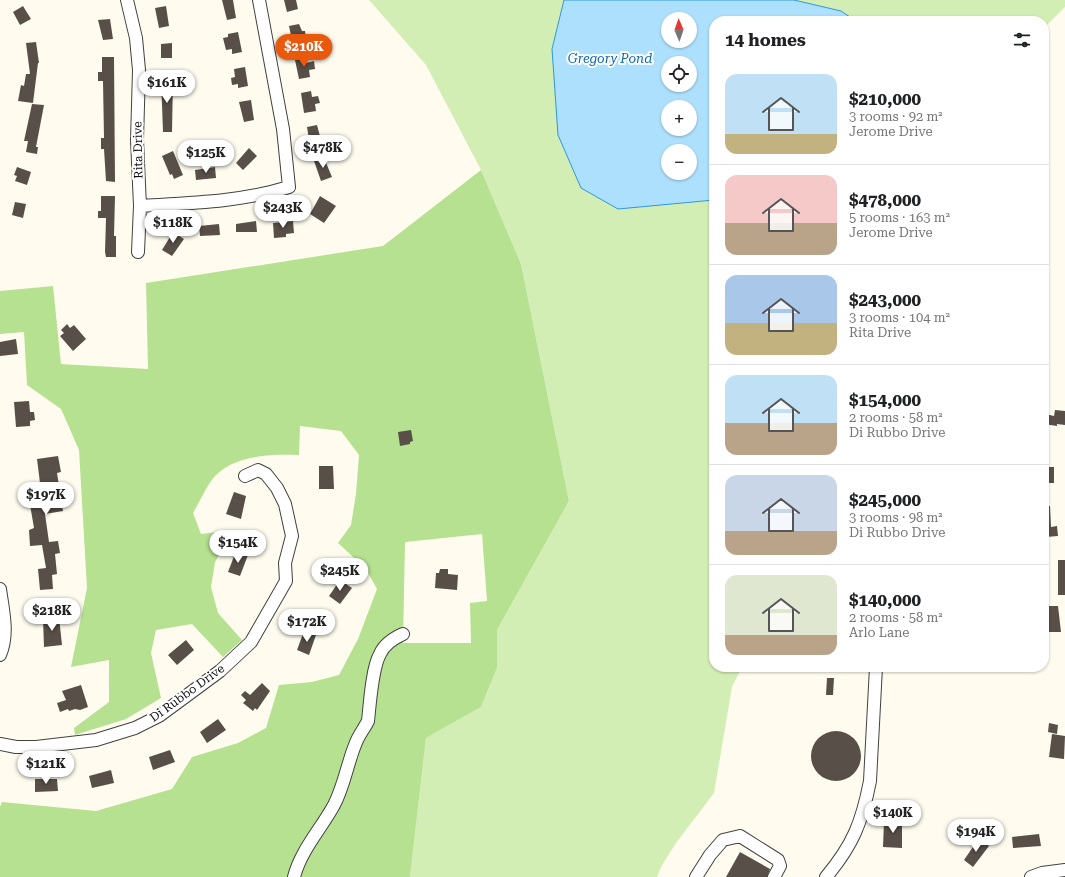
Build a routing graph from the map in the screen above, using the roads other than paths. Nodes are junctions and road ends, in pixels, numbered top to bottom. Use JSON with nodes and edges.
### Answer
{"nodes":[{"id":1,"x":127,"y":0,"type":"edge"},
{"id":2,"x":259,"y":0,"type":"edge"},
{"id":3,"x":140,"y":206,"type":"junction"},
{"id":4,"x":138,"y":252,"type":"dead end"},
{"id":5,"x":246,"y":476,"type":"dead end"},
{"id":6,"x":0,"y":589,"type":"edge"},
{"id":7,"x":403,"y":634,"type":"dead end"},
{"id":8,"x":0,"y":655,"type":"edge"},
{"id":9,"x":876,"y":672,"type":"edge"},
{"id":10,"x":0,"y":744,"type":"edge"},
{"id":11,"x":1065,"y":870,"type":"edge"},
{"id":12,"x":294,"y":877,"type":"edge"},
{"id":13,"x":696,"y":877,"type":"edge"},
{"id":14,"x":774,"y":877,"type":"edge"},
{"id":15,"x":826,"y":877,"type":"edge"},
{"id":16,"x":1030,"y":877,"type":"edge"}],
"edges":[{"from":1,"to":3,"type":"street","name":"Rita Drive"},
{"from":2,"to":3,"type":"street"},
{"from":3,"to":4,"type":"street","name":"Rita Drive"},
{"from":5,"to":10,"type":"street","name":"Di Rubbo Drive"},
{"from":6,"to":8,"type":"street"},
{"from":7,"to":12,"type":"street"},
{"from":9,"to":15,"type":"street"},
{"from":11,"to":16,"type":"street"},
{"from":13,"to":14,"type":"street"}]}
